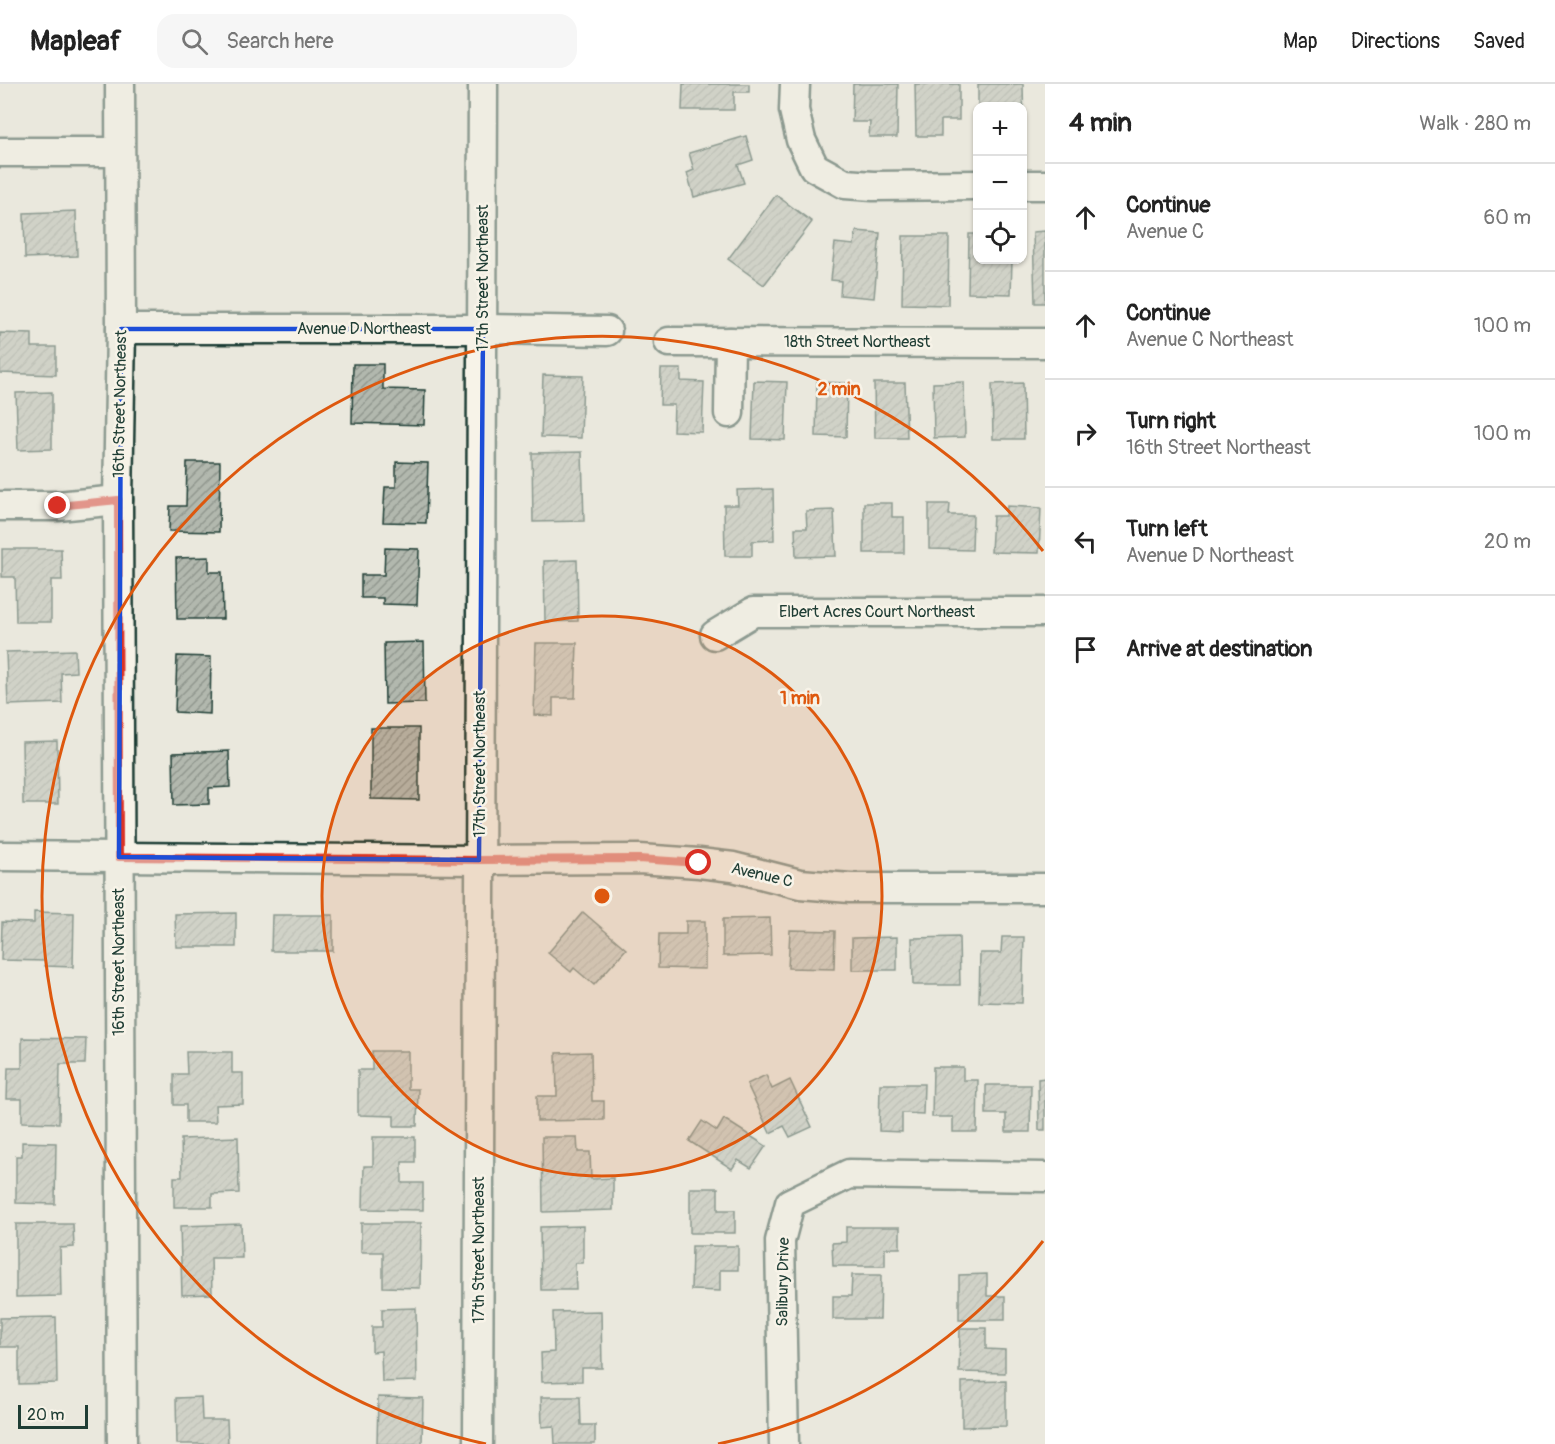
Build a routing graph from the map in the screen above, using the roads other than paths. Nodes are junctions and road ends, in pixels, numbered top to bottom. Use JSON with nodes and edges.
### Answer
{"nodes":[{"id":1,"x":120,"y":84,"type":"edge"},
{"id":2,"x":483,"y":84,"type":"edge"},
{"id":3,"x":795,"y":84,"type":"edge"},
{"id":4,"x":0,"y":152,"type":"edge"},
{"id":5,"x":119,"y":152,"type":"junction"},
{"id":6,"x":973,"y":185,"type":"edge"},
{"id":7,"x":1027,"y":185,"type":"edge"},
{"id":8,"x":1045,"y":185,"type":"edge"},
{"id":9,"x":121,"y":329,"type":"junction"},
{"id":10,"x":483,"y":329,"type":"junction"},
{"id":11,"x":608,"y":331,"type":"dead end"},
{"id":12,"x":669,"y":342,"type":"dead end"},
{"id":13,"x":730,"y":342,"type":"junction"},
{"id":14,"x":1045,"y":343,"type":"edge"},
{"id":15,"x":729,"y":413,"type":"dead end"},
{"id":16,"x":118,"y":500,"type":"junction"},
{"id":17,"x":0,"y":506,"type":"edge"},
{"id":18,"x":1045,"y":612,"type":"edge"},
{"id":19,"x":715,"y":635,"type":"dead end"},
{"id":20,"x":0,"y":856,"type":"edge"},
{"id":21,"x":119,"y":857,"type":"junction"},
{"id":22,"x":479,"y":860,"type":"junction"},
{"id":23,"x":1045,"y":888,"type":"edge"},
{"id":24,"x":1045,"y":1176,"type":"edge"},
{"id":25,"x":122,"y":1444,"type":"edge"},
{"id":26,"x":478,"y":1444,"type":"edge"},
{"id":27,"x":784,"y":1444,"type":"edge"}],
"edges":[{"from":1,"to":5,"type":"street","name":"16th Street Northeast"},
{"from":2,"to":10,"type":"street","name":"17th Street Northeast"},
{"from":3,"to":6,"type":"street"},
{"from":4,"to":5,"type":"street"},
{"from":5,"to":9,"type":"street","name":"16th Street Northeast"},
{"from":7,"to":8,"type":"street"},
{"from":9,"to":10,"type":"street","name":"Avenue D Northeast"},
{"from":9,"to":16,"type":"street","name":"16th Street Northeast"},
{"from":10,"to":11,"type":"street","name":"Avenue D Northeast"},
{"from":10,"to":22,"type":"street","name":"17th Street Northeast"},
{"from":12,"to":13,"type":"street","name":"18th Street Northeast"},
{"from":13,"to":14,"type":"street","name":"18th Street Northeast"},
{"from":13,"to":15,"type":"street"},
{"from":16,"to":17,"type":"street"},
{"from":16,"to":21,"type":"street","name":"16th Street Northeast"},
{"from":18,"to":19,"type":"street","name":"Elbert Acres Court Northeast"},
{"from":20,"to":21,"type":"street","name":"Avenue C"},
{"from":21,"to":22,"type":"street","name":"Avenue C"},
{"from":21,"to":25,"type":"street","name":"16th Street Northeast"},
{"from":22,"to":23,"type":"street","name":"Avenue C"},
{"from":22,"to":26,"type":"street","name":"17th Street Northeast"},
{"from":24,"to":27,"type":"street","name":"Salibury Drive"}]}
